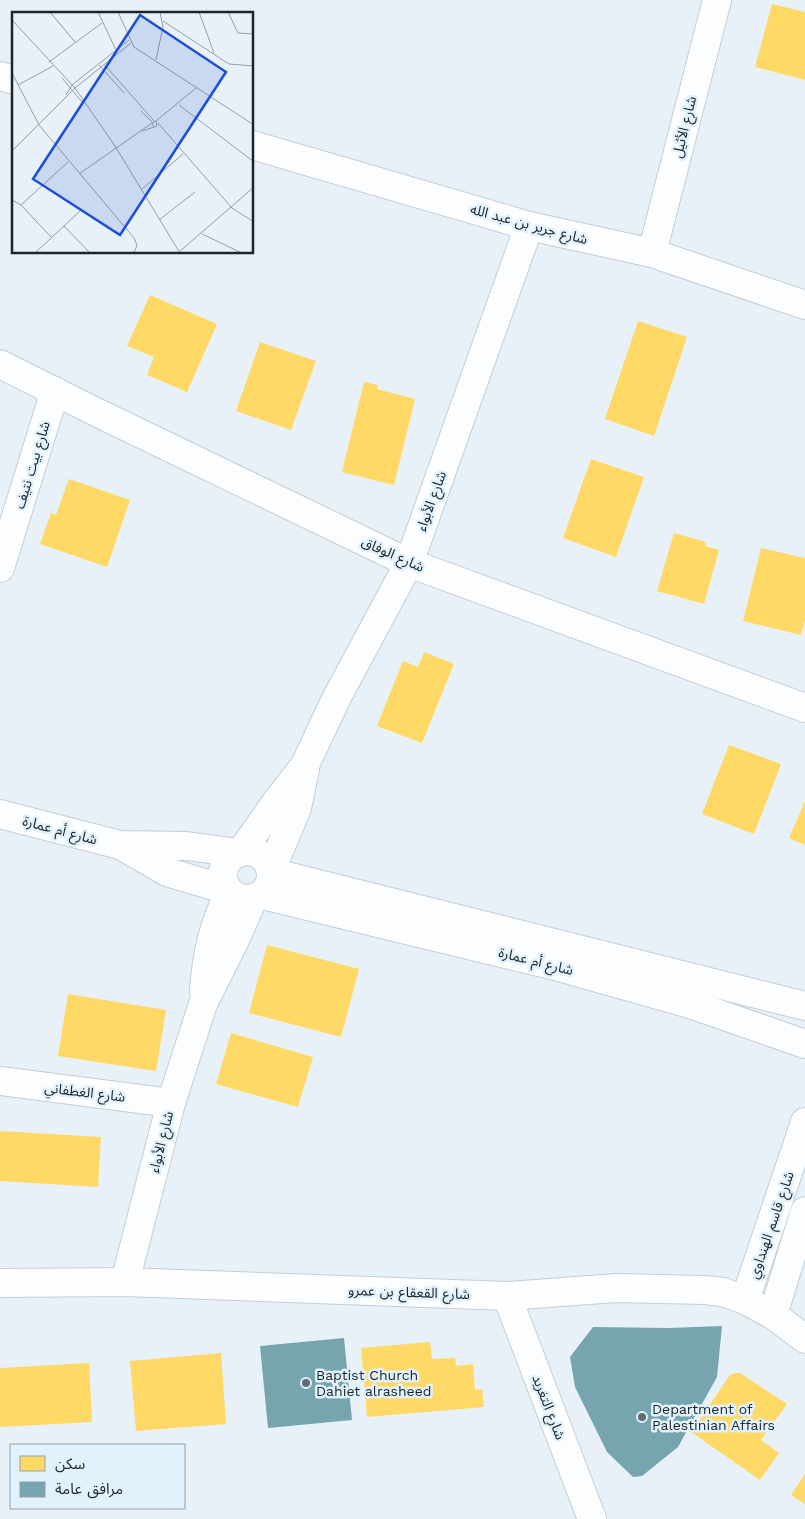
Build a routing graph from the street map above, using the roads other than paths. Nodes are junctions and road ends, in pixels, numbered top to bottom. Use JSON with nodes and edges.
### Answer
{"nodes":[{"id":1,"x":717,"y":0,"type":"edge"},
{"id":2,"x":254,"y":145,"type":"edge"},
{"id":3,"x":529,"y":226,"type":"junction"},
{"id":4,"x":652,"y":253,"type":"junction"},
{"id":5,"x":805,"y":305,"type":"edge"},
{"id":6,"x":0,"y":364,"type":"edge"},
{"id":7,"x":55,"y":391,"type":"junction"},
{"id":8,"x":409,"y":563,"type":"junction"},
{"id":9,"x":0,"y":568,"type":"edge"},
{"id":10,"x":804,"y":706,"type":"edge"},
{"id":11,"x":306,"y":765,"type":"junction"},
{"id":12,"x":0,"y":814,"type":"edge"},
{"id":13,"x":120,"y":846,"type":"junction"},
{"id":14,"x":240,"y":852,"type":"junction"},
{"id":15,"x":252,"y":886,"type":"junction"},
{"id":16,"x":562,"y":956,"type":"junction"},
{"id":17,"x":805,"y":1006,"type":"edge"},
{"id":18,"x":805,"y":1044,"type":"edge"},
{"id":19,"x":0,"y":1081,"type":"edge"},
{"id":20,"x":171,"y":1103,"type":"junction"},
{"id":21,"x":805,"y":1122,"type":"edge"},
{"id":22,"x":805,"y":1212,"type":"edge"},
{"id":23,"x":125,"y":1282,"type":"junction"},
{"id":24,"x":0,"y":1283,"type":"edge"},
{"id":25,"x":506,"y":1296,"type":"junction"},
{"id":26,"x":745,"y":1300,"type":"junction"},
{"id":27,"x":773,"y":1314,"type":"junction"},
{"id":28,"x":805,"y":1339,"type":"edge"},
{"id":29,"x":592,"y":1519,"type":"edge"}],
"edges":[{"from":1,"to":4,"type":"street","name":"شارع الأثيل"},
{"from":2,"to":3,"type":"street","name":"شارع جرير بن عبد الله"},
{"from":3,"to":4,"type":"street","name":"شارع جرير بن عبد الله"},
{"from":3,"to":8,"type":"street","name":"شارع الأبواء"},
{"from":4,"to":5,"type":"street","name":"شارع جرير بن عبد الله"},
{"from":6,"to":7,"type":"street","name":"شارع الوفاق"},
{"from":7,"to":8,"type":"street","name":"شارع الوفاق"},
{"from":7,"to":9,"type":"street","name":"شارع بيت نتيف"},
{"from":8,"to":10,"type":"street","name":"شارع الوفاق"},
{"from":8,"to":11,"type":"street","name":"شارع الأبواء"},
{"from":11,"to":14,"type":"street","name":"شارع الأبواء"},
{"from":11,"to":15,"type":"street","name":"شارع الأبواء"},
{"from":12,"to":13,"type":"street","name":"شارع أم عمارة"},
{"from":13,"to":14,"type":"street","name":"شارع أم عمارة"},
{"from":13,"to":15,"type":"street","name":"شارع أم عمارة"},
{"from":14,"to":15,"type":"street","name":"شارع أم عمارة"},
{"from":14,"to":15,"type":"street","name":"شارع الأبواء"},
{"from":15,"to":16,"type":"street","name":"شارع أم عمارة"},
{"from":15,"to":20,"type":"street","name":"شارع الأبواء"},
{"from":16,"to":17,"type":"street","name":"شارع أم عمارة"},
{"from":16,"to":18,"type":"street","name":"شارع أم عمارة"},
{"from":19,"to":20,"type":"street","name":"شارع الغطفاني"},
{"from":20,"to":23,"type":"street","name":"شارع الأبواء"},
{"from":21,"to":26,"type":"street","name":"شارع قاسم الهنداوي"},
{"from":22,"to":27,"type":"street","name":"شارع قاسم الهنداوي"},
{"from":23,"to":24,"type":"street","name":"شارع القعقاع بن عمرو"},
{"from":23,"to":25,"type":"street","name":"شارع القعقاع بن عمرو"},
{"from":25,"to":26,"type":"street","name":"شارع القعقاع بن عمرو"},
{"from":25,"to":29,"type":"street","name":"شارع التغريد"},
{"from":26,"to":27,"type":"street","name":"شارع القعقاع بن عمرو"},
{"from":27,"to":28,"type":"street","name":"شارع القعقاع بن عمرو"}]}
